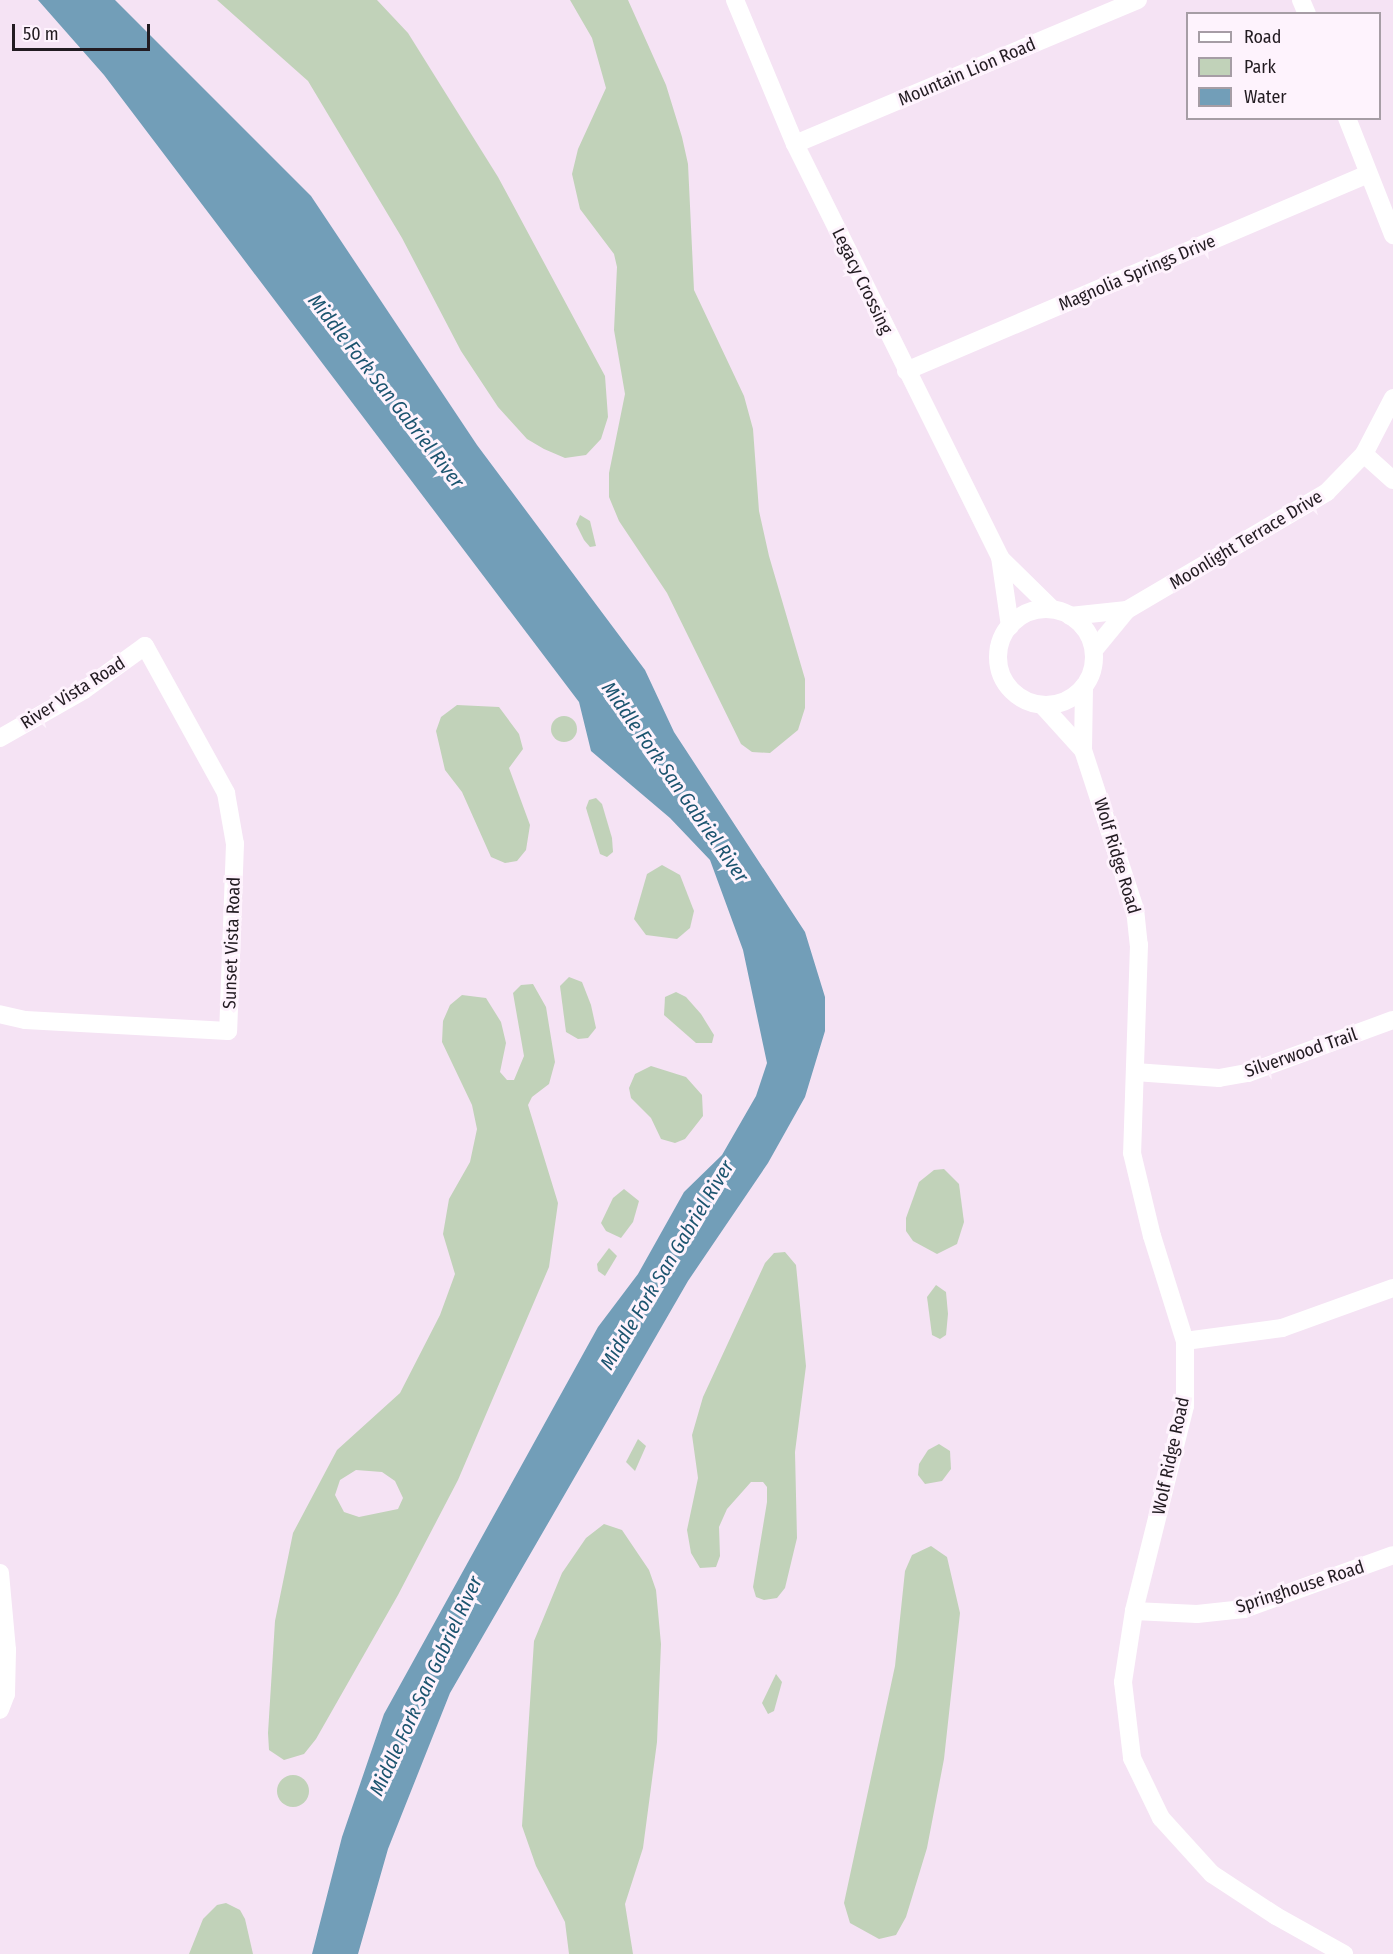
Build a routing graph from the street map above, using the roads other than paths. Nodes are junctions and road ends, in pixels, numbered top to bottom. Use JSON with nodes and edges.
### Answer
{"nodes":[{"id":1,"x":735,"y":0,"type":"edge"},
{"id":2,"x":1138,"y":0,"type":"edge"},
{"id":3,"x":1348,"y":120,"type":"edge"},
{"id":4,"x":795,"y":144,"type":"junction"},
{"id":5,"x":1368,"y":174,"type":"junction"},
{"id":6,"x":1393,"y":235,"type":"edge"},
{"id":7,"x":906,"y":371,"type":"junction"},
{"id":8,"x":1393,"y":398,"type":"edge"},
{"id":9,"x":1364,"y":454,"type":"junction"},
{"id":10,"x":1393,"y":480,"type":"edge"},
{"id":11,"x":1000,"y":557,"type":"junction"},
{"id":12,"x":1052,"y":609,"type":"junction"},
{"id":13,"x":1126,"y":610,"type":"junction"},
{"id":14,"x":1070,"y":616,"type":"junction"},
{"id":15,"x":1010,"y":626,"type":"junction"},
{"id":16,"x":146,"y":646,"type":"joint"},
{"id":17,"x":1094,"y":650,"type":"junction"},
{"id":18,"x":1084,"y":687,"type":"junction"},
{"id":19,"x":1042,"y":705,"type":"junction"},
{"id":20,"x":0,"y":738,"type":"edge"},
{"id":21,"x":1083,"y":750,"type":"junction"},
{"id":22,"x":0,"y":1014,"type":"edge"},
{"id":23,"x":1393,"y":1020,"type":"edge"},
{"id":24,"x":1135,"y":1072,"type":"junction"},
{"id":25,"x":1393,"y":1288,"type":"edge"},
{"id":26,"x":1185,"y":1341,"type":"junction"},
{"id":27,"x":1393,"y":1555,"type":"edge"},
{"id":28,"x":0,"y":1573,"type":"edge"},
{"id":29,"x":1134,"y":1611,"type":"junction"},
{"id":30,"x":0,"y":1710,"type":"edge"},
{"id":31,"x":1344,"y":1954,"type":"edge"}],
"edges":[{"from":1,"to":4,"type":"street","name":"Legacy Crossing"},
{"from":2,"to":4,"type":"street","name":"Mountain Lion Road"},
{"from":3,"to":5,"type":"street"},
{"from":4,"to":7,"type":"street","name":"Legacy Crossing"},
{"from":5,"to":6,"type":"street"},
{"from":5,"to":7,"type":"street","name":"Magnolia Springs Drive"},
{"from":7,"to":11,"type":"street","name":"Legacy Crossing"},
{"from":8,"to":9,"type":"street","name":"Moonlight Terrace Drive"},
{"from":9,"to":10,"type":"street"},
{"from":9,"to":13,"type":"street","name":"Moonlight Terrace Drive"},
{"from":11,"to":12,"type":"street","name":"Legacy Crossing"},
{"from":11,"to":15,"type":"street","name":"Legacy Crossing"},
{"from":12,"to":14,"type":"street","name":"Legacy Crossing"},
{"from":12,"to":15,"type":"street"},
{"from":13,"to":14,"type":"street","name":"Moonlight Terrace Drive"},
{"from":13,"to":17,"type":"street","name":"Moonlight Terrace Drive"},
{"from":14,"to":17,"type":"street","name":"Legacy Crossing"},
{"from":15,"to":19,"type":"street","name":"Legacy Crossing"},
{"from":16,"to":20,"type":"street","name":"River Vista Road"},
{"from":16,"to":22,"type":"street","name":"Sunset Vista Road"},
{"from":17,"to":18,"type":"street"},
{"from":18,"to":19,"type":"street"},
{"from":18,"to":21,"type":"street"},
{"from":19,"to":21,"type":"street","name":"Wolf Ridge Road"},
{"from":21,"to":24,"type":"street","name":"Wolf Ridge Road"},
{"from":23,"to":24,"type":"street","name":"Silverwood Trail"},
{"from":24,"to":26,"type":"street","name":"Wolf Ridge Road"},
{"from":25,"to":26,"type":"street"},
{"from":26,"to":29,"type":"street","name":"Wolf Ridge Road"},
{"from":27,"to":29,"type":"street","name":"Springhouse Road"},
{"from":28,"to":30,"type":"street"},
{"from":29,"to":31,"type":"street","name":"Wolf Ridge Road"}]}
